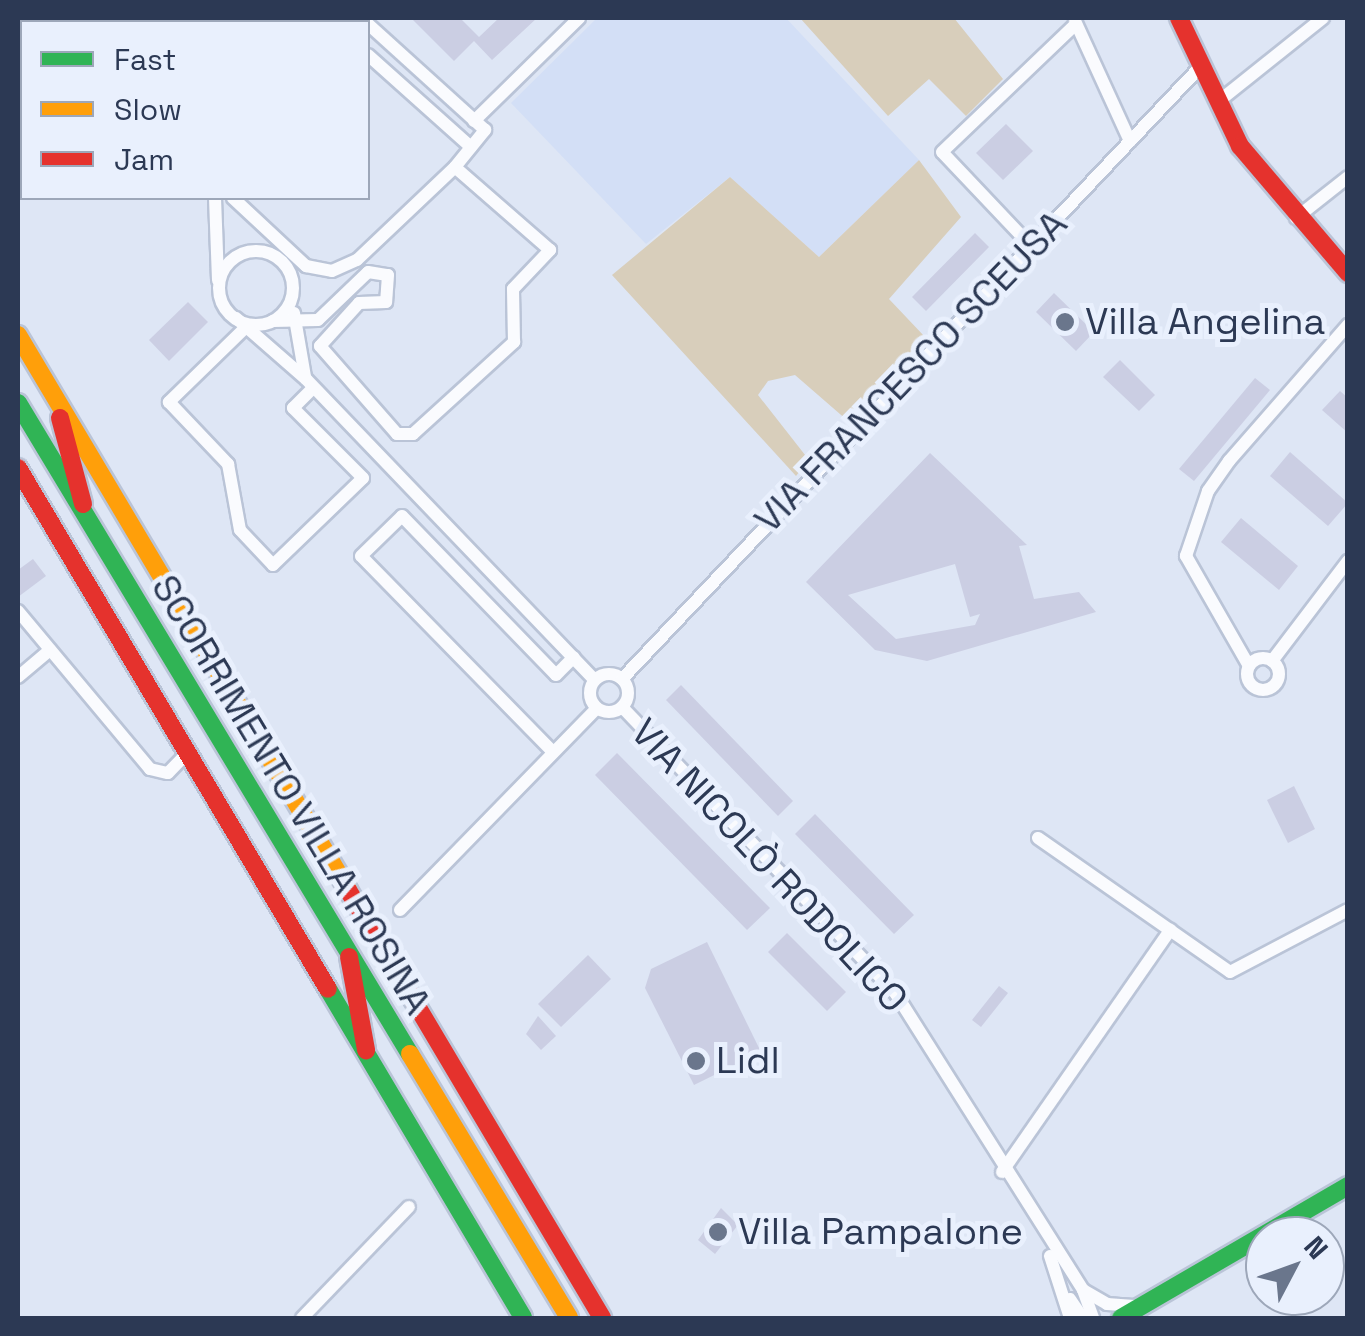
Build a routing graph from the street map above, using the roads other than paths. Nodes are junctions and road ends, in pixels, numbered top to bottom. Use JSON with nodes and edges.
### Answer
{"nodes":[{"id":1,"x":580,"y":18,"type":"edge"},
{"id":2,"x":1179,"y":18,"type":"edge"},
{"id":3,"x":1323,"y":18,"type":"edge"},
{"id":4,"x":1075,"y":21,"type":"edge"},
{"id":5,"x":370,"y":26,"type":"edge"},
{"id":6,"x":370,"y":57,"type":"edge"},
{"id":7,"x":1202,"y":64,"type":"junction"},
{"id":8,"x":1219,"y":101,"type":"junction"},
{"id":9,"x":480,"y":126,"type":"junction"},
{"id":10,"x":1130,"y":141,"type":"junction"},
{"id":11,"x":471,"y":147,"type":"junction"},
{"id":12,"x":455,"y":167,"type":"junction"},
{"id":13,"x":1348,"y":177,"type":"edge"},
{"id":14,"x":215,"y":200,"type":"edge"},
{"id":15,"x":235,"y":200,"type":"edge"},
{"id":16,"x":1296,"y":218,"type":"junction"},
{"id":17,"x":263,"y":226,"type":"junction"},
{"id":18,"x":1031,"y":246,"type":"junction"},
{"id":19,"x":282,"y":260,"type":"junction"},
{"id":20,"x":306,"y":266,"type":"junction"},
{"id":21,"x":1348,"y":273,"type":"edge"},
{"id":22,"x":219,"y":285,"type":"junction"},
{"id":23,"x":294,"y":289,"type":"junction"},
{"id":24,"x":318,"y":320,"type":"junction"},
{"id":25,"x":272,"y":321,"type":"junction"},
{"id":26,"x":294,"y":321,"type":"junction"},
{"id":27,"x":240,"y":324,"type":"junction"},
{"id":28,"x":1348,"y":325,"type":"edge"},
{"id":29,"x":18,"y":334,"type":"edge"},
{"id":30,"x":295,"y":348,"type":"junction"},
{"id":31,"x":309,"y":383,"type":"junction"},
{"id":32,"x":54,"y":395,"type":"junction"},
{"id":33,"x":18,"y":404,"type":"edge"},
{"id":34,"x":18,"y":468,"type":"edge"},
{"id":35,"x":86,"y":514,"type":"junction"},
{"id":36,"x":1348,"y":561,"type":"edge"},
{"id":37,"x":18,"y":611,"type":"edge"},
{"id":38,"x":50,"y":650,"type":"junction"},
{"id":39,"x":574,"y":658,"type":"junction"},
{"id":40,"x":1272,"y":661,"type":"junction"},
{"id":41,"x":1249,"y":666,"type":"junction"},
{"id":42,"x":18,"y":677,"type":"edge"},
{"id":43,"x":622,"y":679,"type":"junction"},
{"id":44,"x":595,"y":680,"type":"junction"},
{"id":45,"x":622,"y":707,"type":"junction"},
{"id":46,"x":597,"y":708,"type":"junction"},
{"id":47,"x":187,"y":752,"type":"junction"},
{"id":48,"x":553,"y":752,"type":"junction"},
{"id":49,"x":1038,"y":838,"type":"dead end"},
{"id":50,"x":400,"y":910,"type":"dead end"},
{"id":51,"x":1348,"y":910,"type":"edge"},
{"id":52,"x":1170,"y":930,"type":"junction"},
{"id":53,"x":348,"y":957,"type":"junction"},
{"id":54,"x":369,"y":1064,"type":"junction"},
{"id":55,"x":1002,"y":1172,"type":"junction"},
{"id":56,"x":1348,"y":1186,"type":"edge"},
{"id":57,"x":410,"y":1207,"type":"dead end"},
{"id":58,"x":507,"y":1221,"type":"junction"},
{"id":59,"x":1039,"y":1231,"type":"junction"},
{"id":60,"x":1082,"y":1290,"type":"junction"},
{"id":61,"x":1068,"y":1297,"type":"junction"},
{"id":62,"x":1142,"y":1306,"type":"junction"},
{"id":63,"x":302,"y":1318,"type":"edge"},
{"id":64,"x":523,"y":1318,"type":"edge"},
{"id":65,"x":556,"y":1318,"type":"edge"},
{"id":66,"x":569,"y":1318,"type":"edge"},
{"id":67,"x":603,"y":1318,"type":"edge"},
{"id":68,"x":1070,"y":1318,"type":"edge"},
{"id":69,"x":1083,"y":1318,"type":"edge"},
{"id":70,"x":1093,"y":1318,"type":"edge"},
{"id":71,"x":1121,"y":1318,"type":"edge"}],
"edges":[{"from":1,"to":9,"type":"street"},
{"from":2,"to":7,"type":"street"},
{"from":3,"to":8,"type":"street"},
{"from":4,"to":10,"type":"street"},
{"from":4,"to":18,"type":"street"},
{"from":5,"to":9,"type":"street"},
{"from":6,"to":11,"type":"street"},
{"from":7,"to":8,"type":"street"},
{"from":7,"to":10,"type":"street","name":"VIA FRANCESCO SCEUSA"},
{"from":8,"to":16,"type":"street"},
{"from":9,"to":11,"type":"street"},
{"from":10,"to":18,"type":"street","name":"VIA FRANCESCO SCEUSA"},
{"from":11,"to":12,"type":"street"},
{"from":12,"to":20,"type":"street"},
{"from":12,"to":24,"type":"street"},
{"from":13,"to":16,"type":"street"},
{"from":14,"to":22,"type":"street"},
{"from":15,"to":17,"type":"street"},
{"from":16,"to":21,"type":"street"},
{"from":17,"to":19,"type":"street"},
{"from":17,"to":20,"type":"street"},
{"from":18,"to":43,"type":"street","name":"VIA FRANCESCO SCEUSA"},
{"from":19,"to":20,"type":"street"},
{"from":19,"to":22,"type":"street"},
{"from":19,"to":23,"type":"street"},
{"from":22,"to":27,"type":"street"},
{"from":23,"to":25,"type":"street"},
{"from":23,"to":26,"type":"street"},
{"from":24,"to":26,"type":"street"},
{"from":24,"to":30,"type":"street"},
{"from":25,"to":26,"type":"street"},
{"from":25,"to":27,"type":"street"},
{"from":26,"to":30,"type":"street"},
{"from":27,"to":31,"type":"street"},
{"from":27,"to":31,"type":"street"},
{"from":28,"to":41,"type":"street"},
{"from":29,"to":32,"type":"street"},
{"from":30,"to":31,"type":"street"},
{"from":31,"to":39,"type":"street"},
{"from":32,"to":35,"type":"street"},
{"from":32,"to":67,"type":"street"},
{"from":33,"to":35,"type":"street","name":"SCORRIMENTO VILLA ROSINA"},
{"from":34,"to":47,"type":"street"},
{"from":35,"to":53,"type":"street","name":"SCORRIMENTO VILLA ROSINA"},
{"from":36,"to":40,"type":"street"},
{"from":37,"to":38,"type":"street"},
{"from":38,"to":42,"type":"street"},
{"from":38,"to":47,"type":"street"},
{"from":39,"to":44,"type":"street"},
{"from":39,"to":48,"type":"street"},
{"from":40,"to":41,"type":"street"},
{"from":40,"to":41,"type":"street"},
{"from":43,"to":44,"type":"street"},
{"from":43,"to":45,"type":"street"},
{"from":44,"to":46,"type":"street"},
{"from":45,"to":46,"type":"street"},
{"from":45,"to":55,"type":"street","name":"VIA NICOLÒ RODOLICO"},
{"from":46,"to":48,"type":"street"},
{"from":47,"to":54,"type":"street"},
{"from":48,"to":50,"type":"street"},
{"from":49,"to":52,"type":"street"},
{"from":51,"to":52,"type":"street"},
{"from":52,"to":55,"type":"street"},
{"from":53,"to":54,"type":"street"},
{"from":53,"to":58,"type":"street","name":"SCORRIMENTO VILLA ROSINA"},
{"from":54,"to":64,"type":"street"},
{"from":55,"to":59,"type":"street","name":"VIA NICOLÒ RODOLICO"},
{"from":56,"to":62,"type":"street"},
{"from":57,"to":63,"type":"street"},
{"from":58,"to":65,"type":"street","name":"SCORRIMENTO VILLA ROSINA"},
{"from":58,"to":66,"type":"street","name":"SCORRIMENTO VILLA ROSINA"},
{"from":59,"to":60,"type":"street","name":"VIA NICOLÒ RODOLICO"},
{"from":59,"to":61,"type":"street","name":"VIA NICOLÒ RODOLICO"},
{"from":60,"to":62,"type":"street"},
{"from":60,"to":70,"type":"street","name":"VIA NICOLÒ RODOLICO"},
{"from":61,"to":68,"type":"street","name":"VIA NICOLÒ RODOLICO"},
{"from":61,"to":69,"type":"street","name":"VIA NICOLÒ RODOLICO"},
{"from":62,"to":71,"type":"street"}]}
